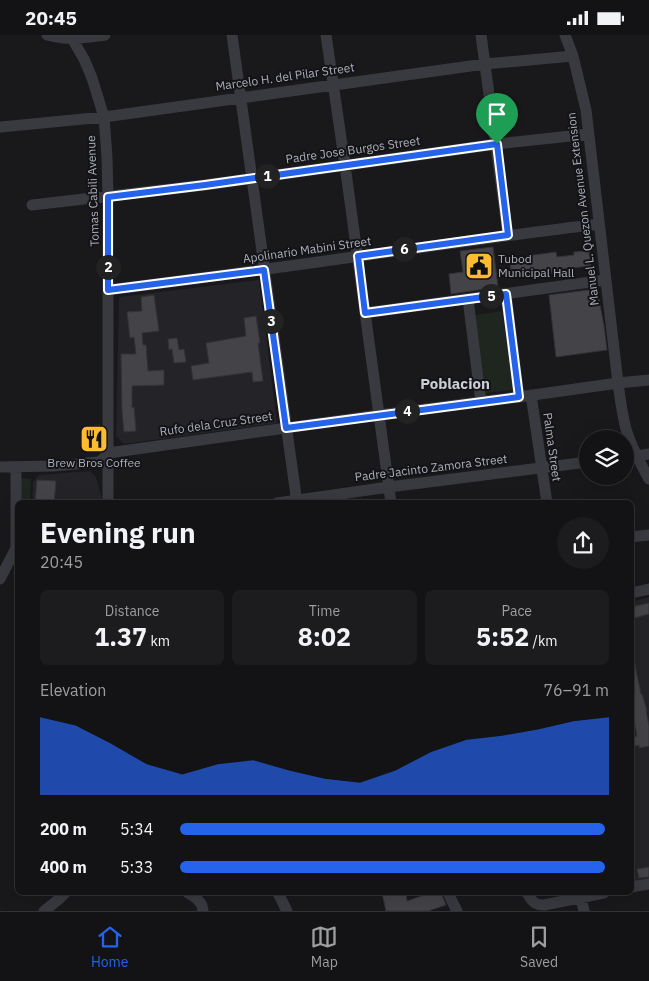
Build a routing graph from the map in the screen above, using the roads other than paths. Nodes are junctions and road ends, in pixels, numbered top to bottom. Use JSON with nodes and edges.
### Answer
{"nodes":[{"id":1,"x":47,"y":35,"type":"edge"},
{"id":2,"x":105,"y":35,"type":"edge"},
{"id":3,"x":232,"y":35,"type":"edge"},
{"id":4,"x":326,"y":35,"type":"edge"},
{"id":5,"x":481,"y":35,"type":"edge"},
{"id":6,"x":565,"y":35,"type":"edge"},
{"id":7,"x":71,"y":37,"type":"edge"},
{"id":8,"x":573,"y":56,"type":"junction"},
{"id":9,"x":485,"y":64,"type":"junction"},
{"id":10,"x":333,"y":84,"type":"junction"},
{"id":11,"x":241,"y":98,"type":"junction"},
{"id":12,"x":104,"y":117,"type":"junction"},
{"id":13,"x":1,"y":127,"type":"dead end"},
{"id":14,"x":589,"y":135,"type":"junction"},
{"id":15,"x":497,"y":144,"type":"junction"},
{"id":16,"x":345,"y":165,"type":"junction"},
{"id":17,"x":252,"y":178,"type":"junction"},
{"id":18,"x":108,"y":197,"type":"junction"},
{"id":19,"x":32,"y":205,"type":"dead end"},
{"id":20,"x":599,"y":224,"type":"junction"},
{"id":21,"x":508,"y":235,"type":"junction"},
{"id":22,"x":358,"y":256,"type":"junction"},
{"id":23,"x":264,"y":270,"type":"junction"},
{"id":24,"x":605,"y":280,"type":"junction"},
{"id":25,"x":108,"y":290,"type":"junction"},
{"id":26,"x":506,"y":294,"type":"junction"},
{"id":27,"x":468,"y":299,"type":"junction"},
{"id":28,"x":365,"y":313,"type":"junction"},
{"id":29,"x":649,"y":380,"type":"edge"},
{"id":30,"x":618,"y":383,"type":"junction"},
{"id":31,"x":531,"y":395,"type":"junction"},
{"id":32,"x":519,"y":397,"type":"junction"},
{"id":33,"x":481,"y":402,"type":"junction"},
{"id":34,"x":379,"y":415,"type":"junction"},
{"id":35,"x":286,"y":428,"type":"junction"},
{"id":36,"x":626,"y":430,"type":"edge"},
{"id":37,"x":108,"y":453,"type":"junction"},
{"id":38,"x":649,"y":454,"type":"edge"},
{"id":39,"x":634,"y":456,"type":"edge"},
{"id":40,"x":634,"y":461,"type":"edge"},
{"id":41,"x":579,"y":464,"type":"edge"},
{"id":42,"x":0,"y":467,"type":"edge"},
{"id":43,"x":16,"y":467,"type":"junction"},
{"id":44,"x":542,"y":468,"type":"junction"},
{"id":45,"x":649,"y":479,"type":"edge"},
{"id":46,"x":389,"y":487,"type":"junction"},
{"id":47,"x":16,"y":500,"type":"edge"},
{"id":48,"x":108,"y":500,"type":"edge"},
{"id":49,"x":296,"y":500,"type":"edge"},
{"id":50,"x":303,"y":500,"type":"edge"},
{"id":51,"x":391,"y":500,"type":"edge"},
{"id":52,"x":547,"y":500,"type":"edge"},
{"id":53,"x":649,"y":535,"type":"edge"},
{"id":54,"x":634,"y":537,"type":"edge"},
{"id":55,"x":15,"y":552,"type":"edge"},
{"id":56,"x":0,"y":579,"type":"edge"},
{"id":57,"x":649,"y":589,"type":"edge"},
{"id":58,"x":634,"y":592,"type":"edge"},
{"id":59,"x":649,"y":884,"type":"edge"},
{"id":60,"x":634,"y":886,"type":"edge"},
{"id":61,"x":63,"y":895,"type":"edge"},
{"id":62,"x":191,"y":895,"type":"edge"},
{"id":63,"x":279,"y":895,"type":"edge"},
{"id":64,"x":449,"y":895,"type":"edge"},
{"id":65,"x":528,"y":895,"type":"edge"},
{"id":66,"x":592,"y":895,"type":"edge"},
{"id":67,"x":581,"y":897,"type":"junction"},
{"id":68,"x":556,"y":907,"type":"edge"},
{"id":69,"x":44,"y":911,"type":"edge"},
{"id":70,"x":203,"y":911,"type":"edge"},
{"id":71,"x":287,"y":911,"type":"edge"},
{"id":72,"x":457,"y":911,"type":"edge"},
{"id":73,"x":584,"y":911,"type":"edge"}],
"edges":[{"from":1,"to":7,"type":"street"},
{"from":2,"to":7,"type":"street"},
{"from":3,"to":11,"type":"street"},
{"from":4,"to":10,"type":"street"},
{"from":5,"to":9,"type":"street"},
{"from":6,"to":8,"type":"street","name":"Manuel L. Quezon Avenue Extension"},
{"from":7,"to":12,"type":"street","name":"Tomas Cabili Avenue"},
{"from":8,"to":9,"type":"street","name":"Marcelo H. del Pilar Street"},
{"from":8,"to":14,"type":"street","name":"Manuel L. Quezon Avenue Extension"},
{"from":9,"to":10,"type":"street","name":"Marcelo H. del Pilar Street"},
{"from":9,"to":15,"type":"street"},
{"from":10,"to":11,"type":"street","name":"Marcelo H. del Pilar Street"},
{"from":10,"to":16,"type":"street"},
{"from":11,"to":12,"type":"street","name":"Marcelo H. del Pilar Street"},
{"from":11,"to":17,"type":"street"},
{"from":12,"to":13,"type":"street","name":"Marcelo H. del Pilar Street"},
{"from":12,"to":18,"type":"street","name":"Tomas Cabili Avenue"},
{"from":14,"to":15,"type":"street","name":"Padre Jose Burgos Street"},
{"from":14,"to":20,"type":"street","name":"Manuel L. Quezon Avenue Extension"},
{"from":15,"to":16,"type":"street","name":"Padre Jose Burgos Street"},
{"from":15,"to":21,"type":"street"},
{"from":16,"to":17,"type":"street","name":"Padre Jose Burgos Street"},
{"from":16,"to":22,"type":"street"},
{"from":17,"to":18,"type":"street","name":"Padre Jose Burgos Street"},
{"from":17,"to":23,"type":"street"},
{"from":18,"to":19,"type":"street","name":"Padre Jose Burgos Street"},
{"from":18,"to":25,"type":"street","name":"Tomas Cabili Avenue"},
{"from":20,"to":21,"type":"street","name":"Apolinario Mabini Street"},
{"from":20,"to":24,"type":"street","name":"Manuel L. Quezon Avenue Extension"},
{"from":21,"to":22,"type":"street","name":"Apolinario Mabini Street"},
{"from":22,"to":23,"type":"street","name":"Apolinario Mabini Street"},
{"from":22,"to":28,"type":"street"},
{"from":23,"to":25,"type":"street","name":"Apolinario Mabini Street"},
{"from":23,"to":35,"type":"street"},
{"from":24,"to":26,"type":"street"},
{"from":24,"to":30,"type":"street","name":"Manuel L. Quezon Avenue Extension"},
{"from":25,"to":37,"type":"street","name":"Tomas Cabili Avenue"},
{"from":26,"to":27,"type":"street"},
{"from":26,"to":32,"type":"street"},
{"from":27,"to":28,"type":"street"},
{"from":27,"to":33,"type":"street"},
{"from":28,"to":34,"type":"street"},
{"from":29,"to":30,"type":"street","name":"Rufo dela Cruz Street"},
{"from":30,"to":31,"type":"street","name":"Rufo dela Cruz Street"},
{"from":30,"to":36,"type":"street","name":"Manuel L. Quezon Avenue Extension"},
{"from":31,"to":32,"type":"street","name":"Rufo dela Cruz Street"},
{"from":31,"to":44,"type":"street","name":"Palma Street"},
{"from":32,"to":33,"type":"street","name":"Rufo dela Cruz Street"},
{"from":33,"to":34,"type":"street","name":"Rufo dela Cruz Street"},
{"from":34,"to":35,"type":"street","name":"Rufo dela Cruz Street"},
{"from":34,"to":46,"type":"street"},
{"from":35,"to":37,"type":"street","name":"Rufo dela Cruz Street"},
{"from":35,"to":49,"type":"street"},
{"from":37,"to":43,"type":"street","name":"Rufo dela Cruz Street"},
{"from":37,"to":48,"type":"street","name":"Tomas Cabili Avenue"},
{"from":38,"to":39,"type":"street"},
{"from":40,"to":45,"type":"street","name":"Manuel L. Quezon Avenue Extension"},
{"from":41,"to":44,"type":"street","name":"Padre Jacinto Zamora Street"},
{"from":42,"to":43,"type":"street","name":"Rufo dela Cruz Street"},
{"from":43,"to":47,"type":"street"},
{"from":44,"to":46,"type":"street","name":"Padre Jacinto Zamora Street"},
{"from":44,"to":52,"type":"street","name":"Palma Street"},
{"from":46,"to":50,"type":"street","name":"Padre Jacinto Zamora Street"},
{"from":46,"to":51,"type":"street"},
{"from":53,"to":54,"type":"street"},
{"from":55,"to":56,"type":"street"},
{"from":57,"to":58,"type":"street"},
{"from":59,"to":60,"type":"street"},
{"from":61,"to":69,"type":"street"},
{"from":62,"to":70,"type":"street"},
{"from":63,"to":71,"type":"street"},
{"from":64,"to":72,"type":"street"},
{"from":65,"to":68,"type":"street"},
{"from":66,"to":67,"type":"street"},
{"from":67,"to":68,"type":"street"},
{"from":67,"to":73,"type":"street"}]}
